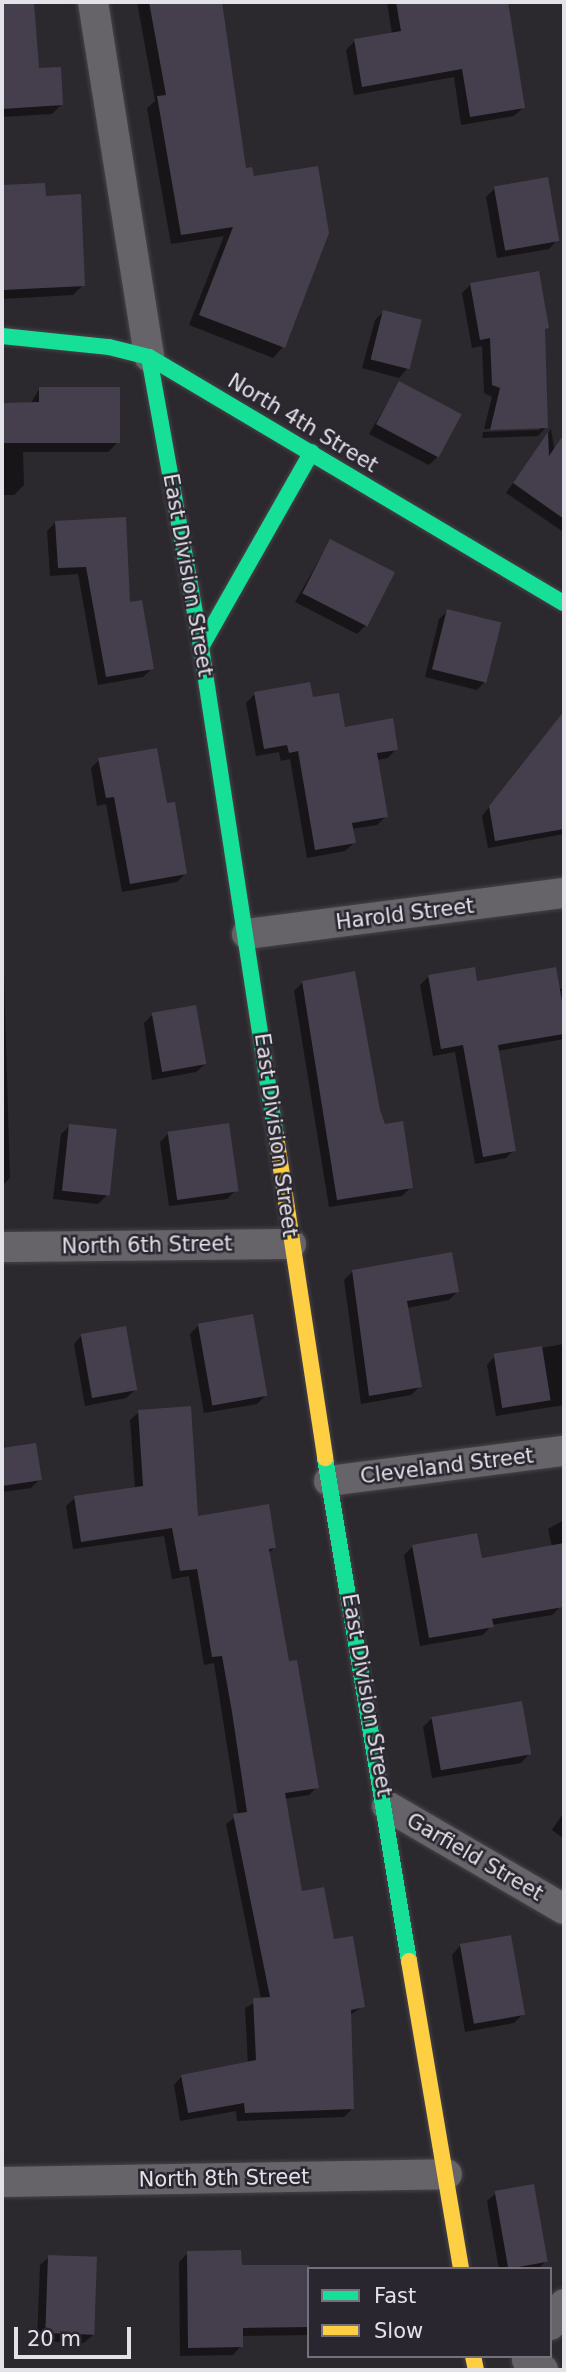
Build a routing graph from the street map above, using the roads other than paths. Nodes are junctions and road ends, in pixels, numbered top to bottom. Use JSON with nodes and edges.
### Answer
{"nodes":[{"id":1,"x":93,"y":2,"type":"edge"},
{"id":2,"x":2,"y":336,"type":"edge"},
{"id":3,"x":149,"y":357,"type":"junction"},
{"id":4,"x":312,"y":452,"type":"junction"},
{"id":5,"x":564,"y":603,"type":"edge"},
{"id":6,"x":201,"y":647,"type":"junction"},
{"id":7,"x":564,"y":893,"type":"edge"},
{"id":8,"x":247,"y":934,"type":"junction"},
{"id":9,"x":291,"y":1244,"type":"junction"},
{"id":10,"x":2,"y":1247,"type":"edge"},
{"id":11,"x":564,"y":1451,"type":"edge"},
{"id":12,"x":329,"y":1481,"type":"junction"},
{"id":13,"x":387,"y":1806,"type":"junction"},
{"id":14,"x":564,"y":1909,"type":"edge"},
{"id":15,"x":447,"y":2174,"type":"junction"},
{"id":16,"x":2,"y":2182,"type":"edge"},
{"id":17,"x":461,"y":2267,"type":"edge"},
{"id":18,"x":564,"y":2304,"type":"edge"},
{"id":19,"x":552,"y":2322,"type":"edge"}],
"edges":[{"from":1,"to":3,"type":"street","name":"East Division Street"},
{"from":2,"to":3,"type":"street","name":"North 4th Street"},
{"from":3,"to":4,"type":"street","name":"North 4th Street"},
{"from":3,"to":6,"type":"street","name":"East Division Street"},
{"from":4,"to":5,"type":"street","name":"North 4th Street"},
{"from":4,"to":6,"type":"street"},
{"from":6,"to":8,"type":"street","name":"East Division Street"},
{"from":7,"to":8,"type":"street","name":"Harold Street"},
{"from":8,"to":9,"type":"street","name":"East Division Street"},
{"from":9,"to":10,"type":"street","name":"North 6th Street"},
{"from":9,"to":12,"type":"street","name":"East Division Street"},
{"from":11,"to":12,"type":"street","name":"Cleveland Street"},
{"from":12,"to":13,"type":"street","name":"East Division Street"},
{"from":13,"to":14,"type":"street","name":"Garfield Street"},
{"from":13,"to":15,"type":"street","name":"East Division Street"},
{"from":15,"to":16,"type":"street","name":"North 8th Street"},
{"from":15,"to":17,"type":"street","name":"East Division Street"},
{"from":18,"to":19,"type":"street"}]}
